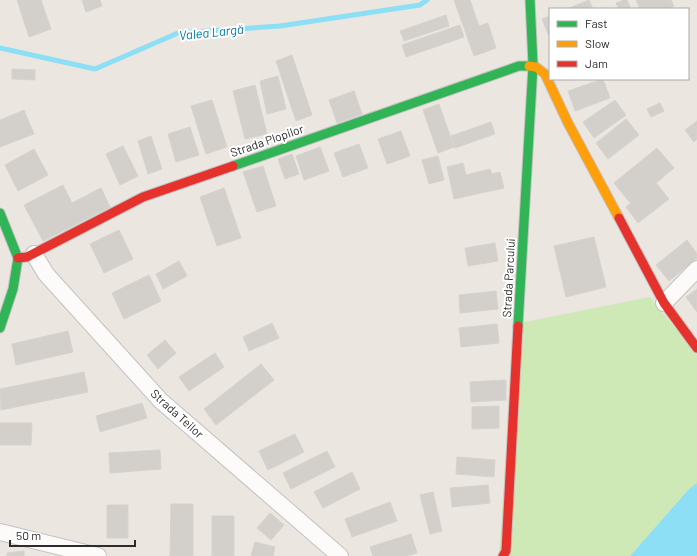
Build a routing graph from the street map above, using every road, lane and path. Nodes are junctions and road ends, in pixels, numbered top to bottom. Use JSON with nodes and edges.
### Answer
{"nodes":[{"id":1,"x":530,"y":0,"type":"edge"},
{"id":2,"x":532,"y":65,"type":"junction"},
{"id":3,"x":0,"y":213,"type":"edge"},
{"id":4,"x":34,"y":254,"type":"junction"},
{"id":5,"x":18,"y":258,"type":"junction"},
{"id":6,"x":697,"y":269,"type":"edge"},
{"id":7,"x":664,"y":303,"type":"junction"},
{"id":8,"x":0,"y":328,"type":"edge"},
{"id":9,"x":697,"y":348,"type":"edge"},
{"id":10,"x":0,"y":532,"type":"edge"},
{"id":11,"x":98,"y":556,"type":"edge"},
{"id":12,"x":340,"y":556,"type":"edge"},
{"id":13,"x":503,"y":556,"type":"edge"}],
"edges":[{"from":1,"to":2,"type":"street","name":"Strada Parcului"},
{"from":2,"to":4,"type":"street","name":"Strada Plopilor"},
{"from":2,"to":7,"type":"street"},
{"from":2,"to":13,"type":"street","name":"Strada Parcului"},
{"from":3,"to":5,"type":"street"},
{"from":4,"to":5,"type":"street","name":"Strada Plopilor"},
{"from":4,"to":12,"type":"street","name":"Strada Teilor"},
{"from":5,"to":8,"type":"street"},
{"from":6,"to":7,"type":"street"},
{"from":7,"to":9,"type":"street"},
{"from":10,"to":11,"type":"street"}]}
